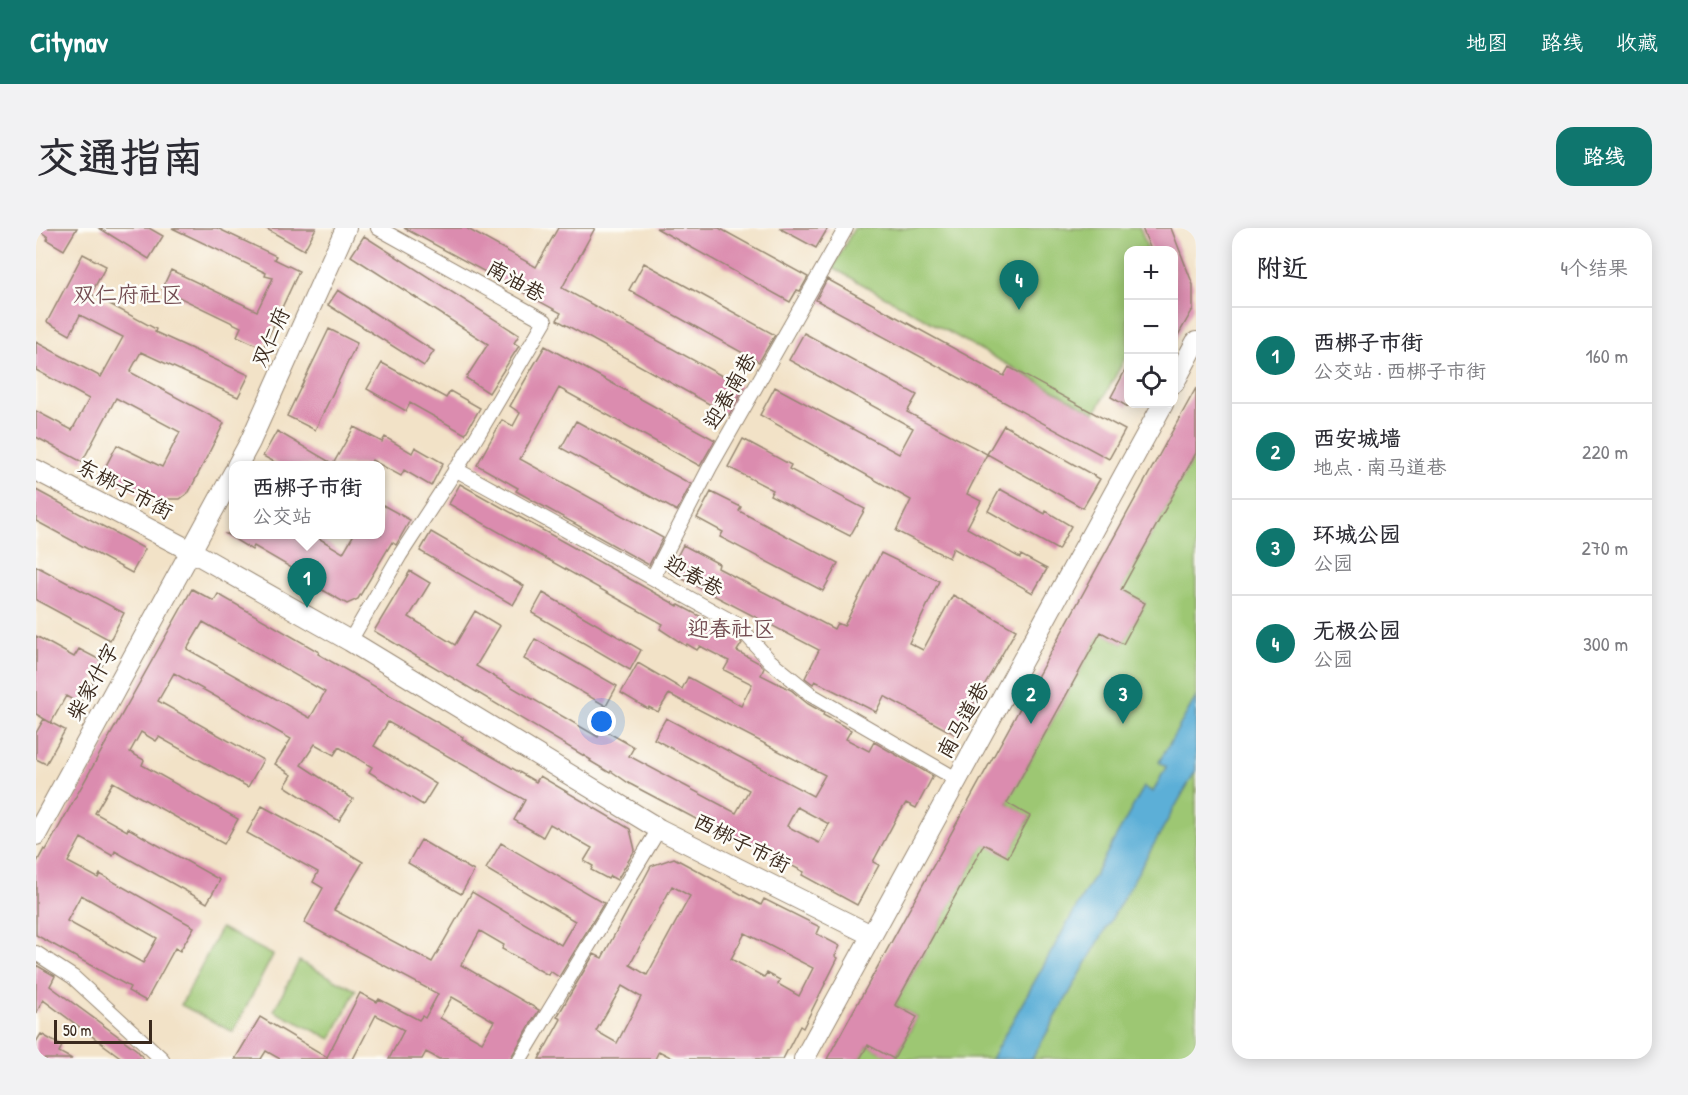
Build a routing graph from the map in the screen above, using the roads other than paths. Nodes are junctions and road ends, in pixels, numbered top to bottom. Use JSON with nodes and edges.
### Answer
{"nodes":[{"id":1,"x":346,"y":228,"type":"edge"},
{"id":2,"x":378,"y":228,"type":"edge"},
{"id":3,"x":846,"y":228,"type":"edge"},
{"id":4,"x":1196,"y":342,"type":"edge"},
{"id":5,"x":1178,"y":374,"type":"edge"},
{"id":6,"x":1160,"y":408,"type":"edge"},
{"id":7,"x":239,"y":461,"type":"edge"},
{"id":8,"x":455,"y":469,"type":"junction"},
{"id":9,"x":36,"y":470,"type":"edge"},
{"id":10,"x":229,"y":481,"type":"edge"},
{"id":11,"x":191,"y":551,"type":"junction"},
{"id":12,"x":653,"y":577,"type":"junction"},
{"id":13,"x":350,"y":641,"type":"junction"},
{"id":14,"x":958,"y":780,"type":"junction"},
{"id":15,"x":659,"y":829,"type":"junction"},
{"id":16,"x":36,"y":835,"type":"edge"},
{"id":17,"x":872,"y":935,"type":"junction"},
{"id":18,"x":36,"y":953,"type":"edge"},
{"id":19,"x":162,"y":1059,"type":"edge"},
{"id":20,"x":520,"y":1059,"type":"edge"},
{"id":21,"x":804,"y":1059,"type":"edge"}],
"edges":[{"from":1,"to":7,"type":"street","name":"双仁府"},
{"from":2,"to":8,"type":"street","name":"南油巷"},
{"from":3,"to":12,"type":"street","name":"迎春南巷"},
{"from":4,"to":5,"type":"street"},
{"from":6,"to":14,"type":"street","name":"南马道巷"},
{"from":8,"to":12,"type":"street","name":"迎春巷"},
{"from":8,"to":13,"type":"street"},
{"from":9,"to":11,"type":"street","name":"东梆子市街"},
{"from":10,"to":11,"type":"street"},
{"from":11,"to":13,"type":"street","name":"西梆子市街"},
{"from":11,"to":16,"type":"street","name":"柴家什字"},
{"from":12,"to":14,"type":"street","name":"迎春巷"},
{"from":13,"to":15,"type":"street","name":"西梆子市街"},
{"from":14,"to":17,"type":"street","name":"南马道巷"},
{"from":15,"to":17,"type":"street","name":"西梆子市街"},
{"from":15,"to":20,"type":"street"},
{"from":17,"to":21,"type":"street","name":"南马道巷"},
{"from":18,"to":19,"type":"street"}]}
